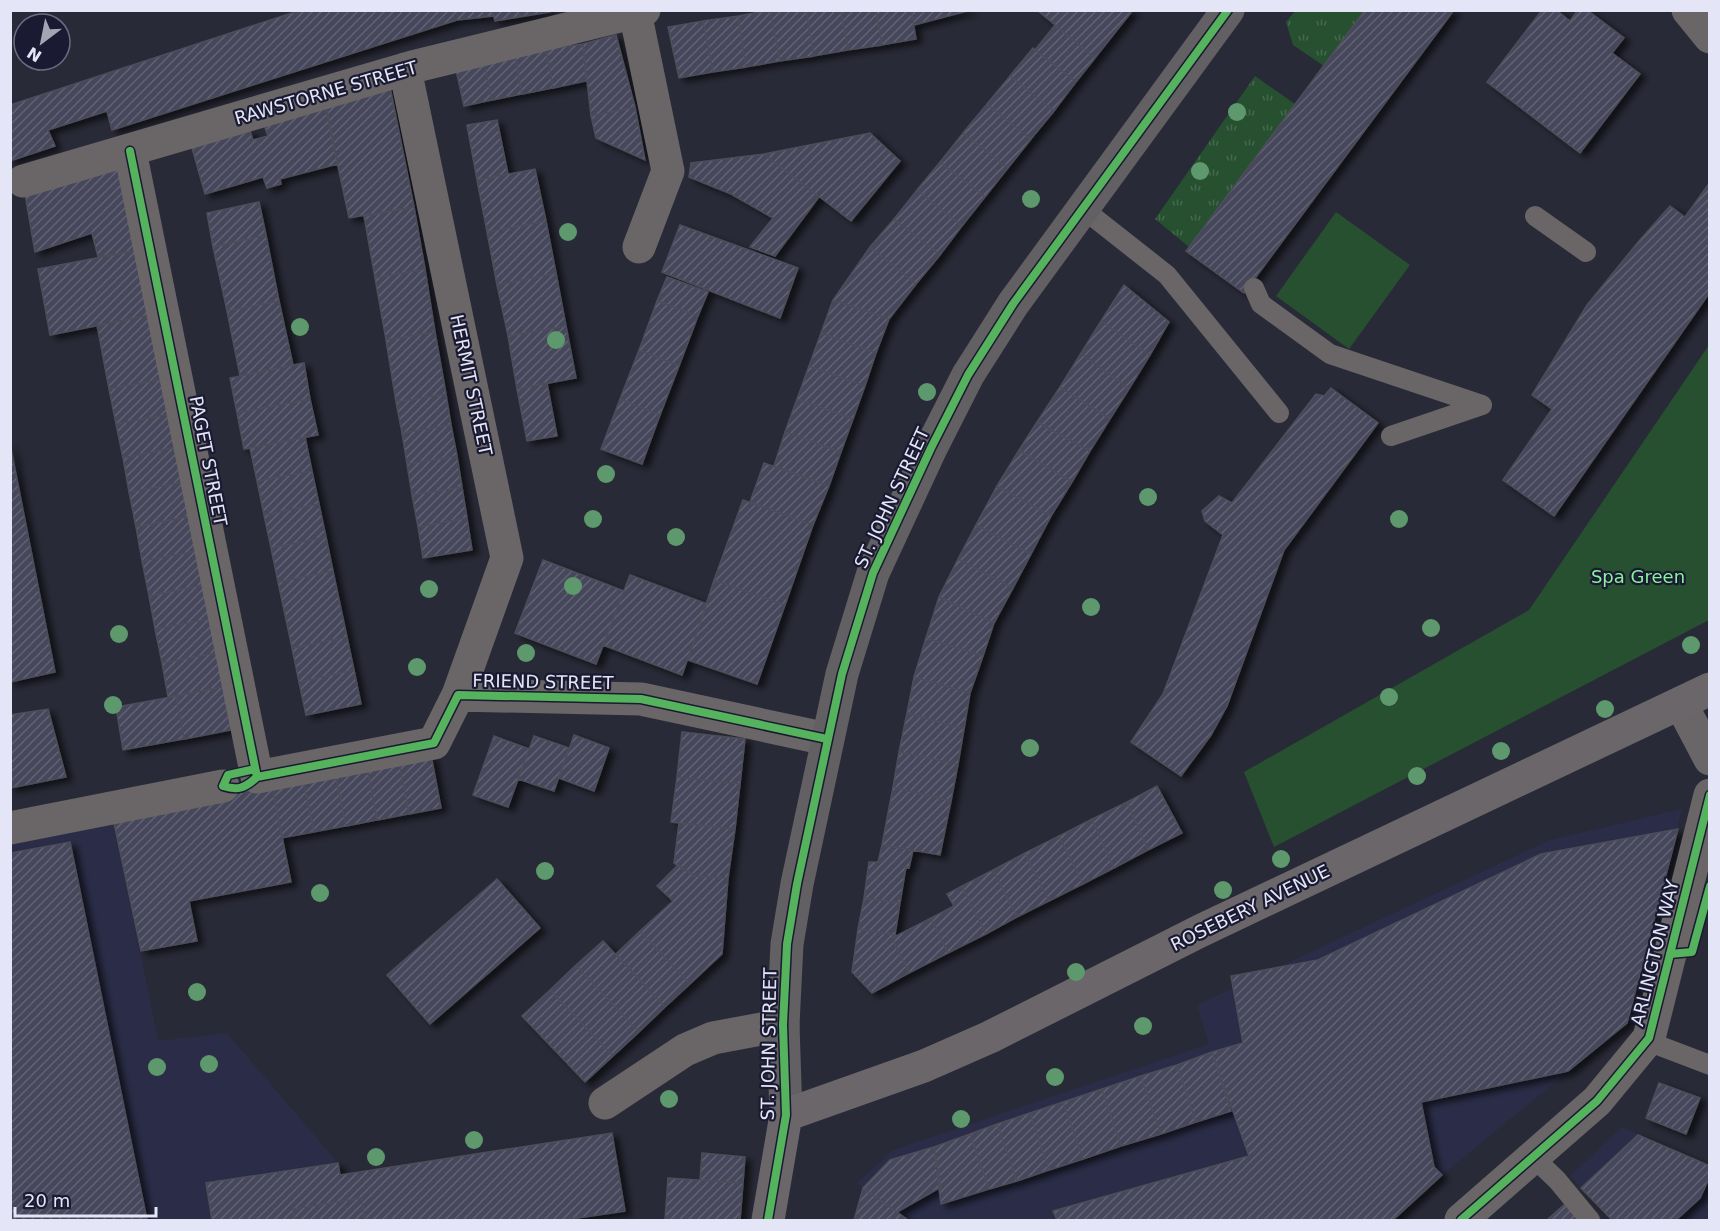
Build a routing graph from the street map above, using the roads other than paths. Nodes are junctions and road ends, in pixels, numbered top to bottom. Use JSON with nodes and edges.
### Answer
{"nodes":[{"id":1,"x":1228,"y":10,"type":"edge"},
{"id":2,"x":1688,"y":10,"type":"edge"},
{"id":3,"x":639,"y":11,"type":"edge"},
{"id":4,"x":1710,"y":37,"type":"edge"},
{"id":5,"x":405,"y":69,"type":"junction"},
{"id":6,"x":130,"y":151,"type":"junction"},
{"id":7,"x":23,"y":181,"type":"dead end"},
{"id":8,"x":1082,"y":208,"type":"junction"},
{"id":9,"x":1535,"y":216,"type":"dead end"},
{"id":10,"x":639,"y":247,"type":"dead end"},
{"id":11,"x":1586,"y":252,"type":"dead end"},
{"id":12,"x":1254,"y":288,"type":"dead end"},
{"id":13,"x":1279,"y":413,"type":"dead end"},
{"id":14,"x":1391,"y":436,"type":"dead end"},
{"id":15,"x":1710,"y":689,"type":"edge"},
{"id":16,"x":458,"y":695,"type":"junction"},
{"id":17,"x":1681,"y":704,"type":"junction"},
{"id":18,"x":827,"y":739,"type":"junction"},
{"id":19,"x":1710,"y":759,"type":"edge"},
{"id":20,"x":257,"y":777,"type":"junction"},
{"id":21,"x":223,"y":786,"type":"joint"},
{"id":22,"x":1710,"y":795,"type":"edge"},
{"id":23,"x":10,"y":828,"type":"edge"},
{"id":24,"x":783,"y":1025,"type":"junction"},
{"id":25,"x":1649,"y":1038,"type":"junction"},
{"id":26,"x":1710,"y":1065,"type":"edge"},
{"id":27,"x":605,"y":1103,"type":"dead end"},
{"id":28,"x":786,"y":1115,"type":"junction"},
{"id":29,"x":1533,"y":1157,"type":"junction"},
{"id":30,"x":768,"y":1221,"type":"edge"},
{"id":31,"x":1461,"y":1221,"type":"edge"},
{"id":32,"x":1590,"y":1221,"type":"edge"}],
"edges":[{"from":1,"to":8,"type":"main road","name":"ST. JOHN STREET"},
{"from":2,"to":4,"type":"street"},
{"from":3,"to":5,"type":"street","name":"RAWSTORNE STREET"},
{"from":3,"to":10,"type":"street"},
{"from":5,"to":6,"type":"street","name":"RAWSTORNE STREET"},
{"from":5,"to":16,"type":"street","name":"HERMIT STREET"},
{"from":6,"to":7,"type":"street","name":"RAWSTORNE STREET"},
{"from":6,"to":20,"type":"street","name":"PAGET STREET"},
{"from":8,"to":13,"type":"lane"},
{"from":8,"to":18,"type":"main road","name":"ST. JOHN STREET"},
{"from":9,"to":11,"type":"lane"},
{"from":12,"to":14,"type":"lane"},
{"from":15,"to":17,"type":"main road","name":"ROSEBERY AVENUE"},
{"from":16,"to":18,"type":"street","name":"FRIEND STREET"},
{"from":16,"to":20,"type":"street","name":"FRIEND STREET"},
{"from":17,"to":19,"type":"street"},
{"from":17,"to":28,"type":"main road","name":"ROSEBERY AVENUE"},
{"from":18,"to":24,"type":"main road","name":"ST. JOHN STREET"},
{"from":20,"to":21,"type":"lane","name":"FRIEND STREET"},
{"from":21,"to":23,"type":"street","name":"FRIEND STREET"},
{"from":22,"to":25,"type":"street","name":"ARLINGTON WAY"},
{"from":24,"to":27,"type":"street"},
{"from":24,"to":28,"type":"main road","name":"ST. JOHN STREET"},
{"from":25,"to":26,"type":"lane"},
{"from":25,"to":29,"type":"street","name":"ARLINGTON WAY"},
{"from":28,"to":30,"type":"main road","name":"ST. JOHN STREET"},
{"from":29,"to":31,"type":"street","name":"ARLINGTON WAY"},
{"from":29,"to":32,"type":"lane"}]}
